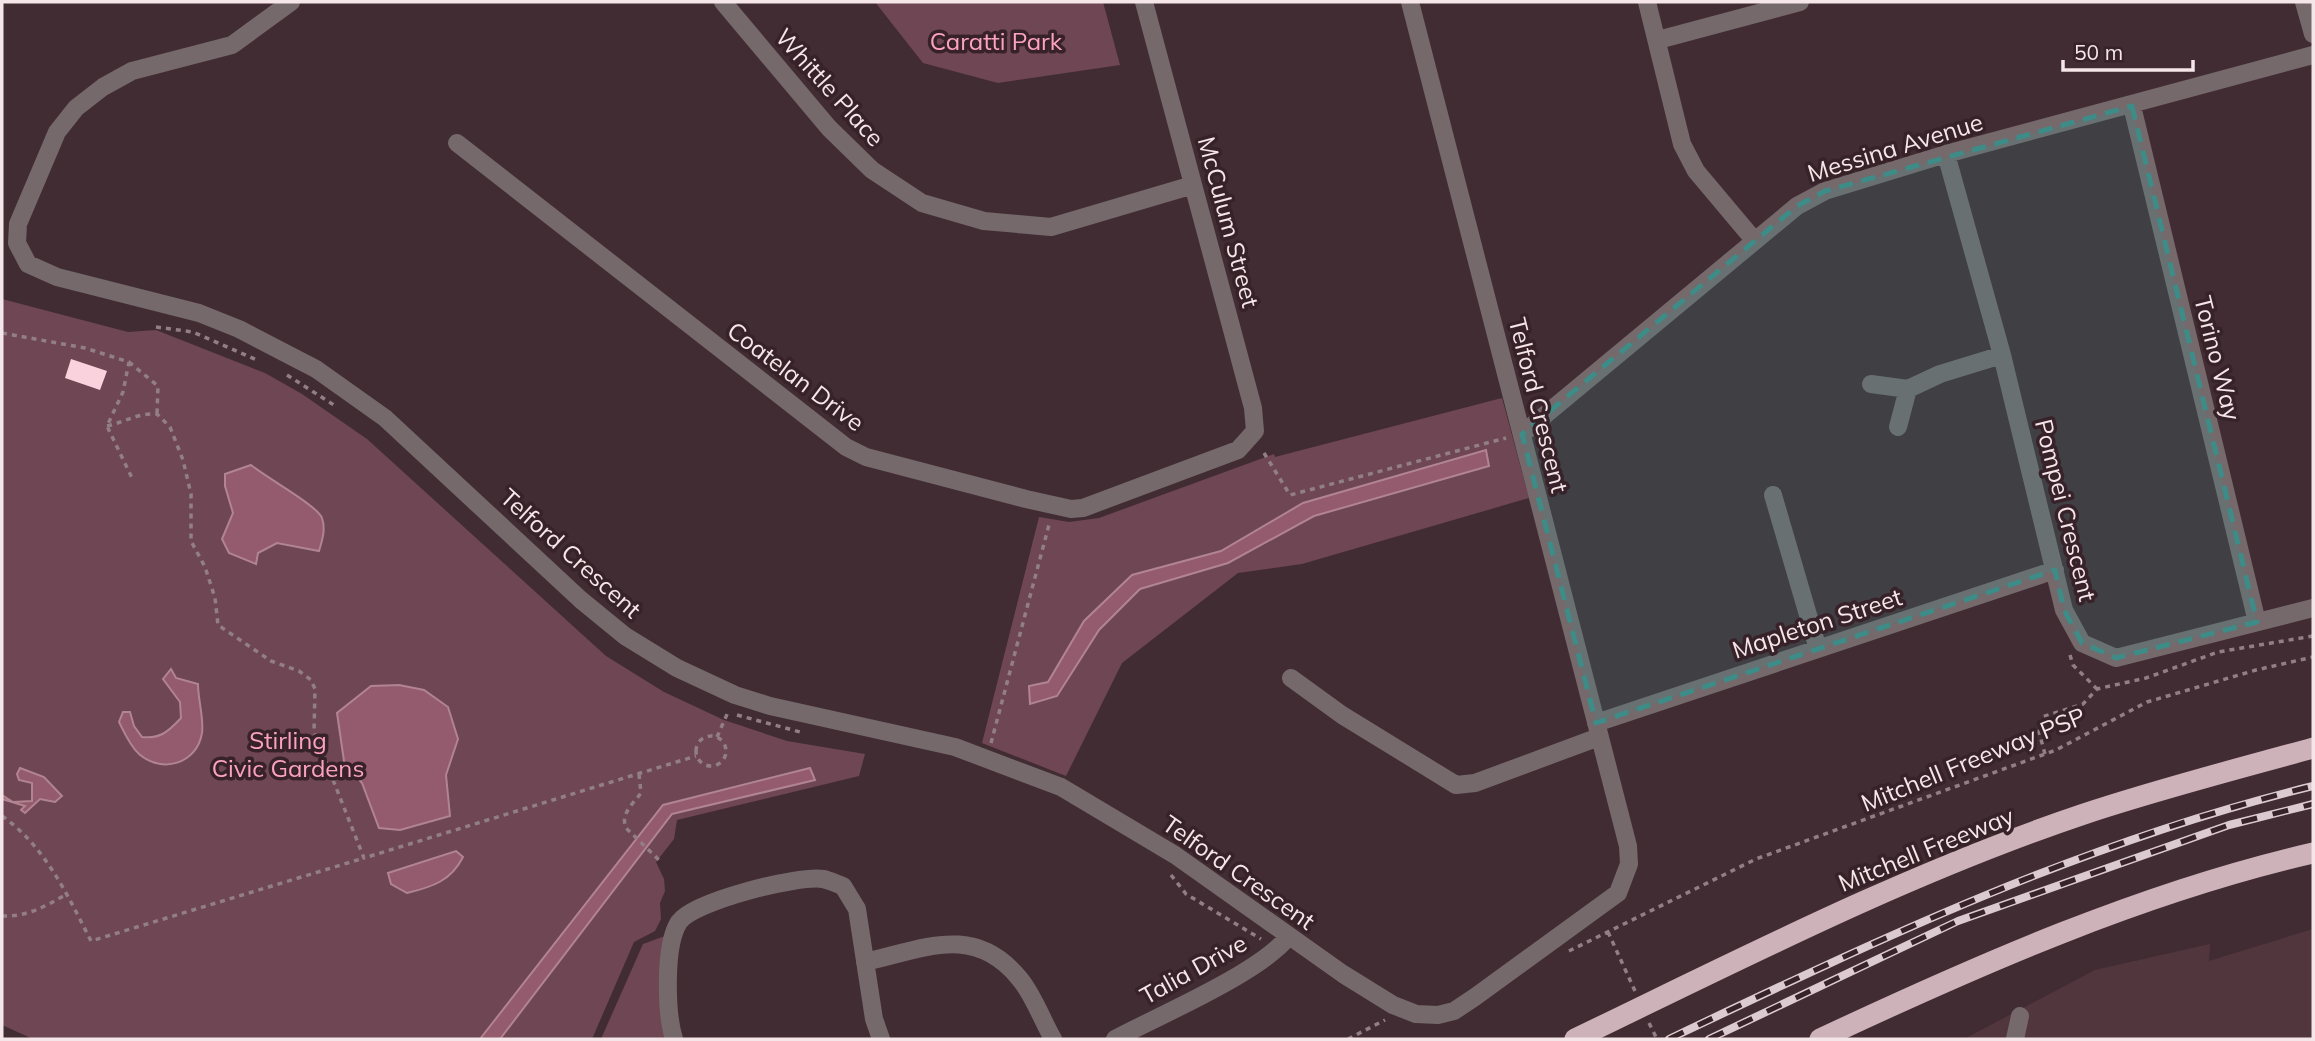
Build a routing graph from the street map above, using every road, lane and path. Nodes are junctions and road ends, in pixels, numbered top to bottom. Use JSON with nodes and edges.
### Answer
{"nodes":[{"id":1,"x":291,"y":2,"type":"edge"},
{"id":2,"x":723,"y":2,"type":"edge"},
{"id":3,"x":1144,"y":2,"type":"edge"},
{"id":4,"x":1410,"y":2,"type":"edge"},
{"id":5,"x":1647,"y":2,"type":"edge"},
{"id":6,"x":1800,"y":2,"type":"edge"},
{"id":7,"x":2304,"y":2,"type":"edge"},
{"id":8,"x":2313,"y":34,"type":"edge"},
{"id":9,"x":1658,"y":40,"type":"junction"},
{"id":10,"x":2313,"y":55,"type":"edge"},
{"id":11,"x":2132,"y":106,"type":"junction"},
{"id":12,"x":457,"y":143,"type":"dead end"},
{"id":13,"x":1945,"y":154,"type":"junction"},
{"id":14,"x":1193,"y":185,"type":"junction"},
{"id":15,"x":1754,"y":240,"type":"junction"},
{"id":16,"x":156,"y":327,"type":"dead end"},
{"id":17,"x":2,"y":333,"type":"edge"},
{"id":18,"x":2002,"y":355,"type":"junction"},
{"id":19,"x":130,"y":362,"type":"junction"},
{"id":20,"x":269,"y":365,"type":"dead end"},
{"id":21,"x":278,"y":370,"type":"dead end"},
{"id":22,"x":1871,"y":384,"type":"dead end"},
{"id":23,"x":1908,"y":389,"type":"junction"},
{"id":24,"x":340,"y":409,"type":"dead end"},
{"id":25,"x":157,"y":414,"type":"junction"},
{"id":26,"x":107,"y":426,"type":"junction"},
{"id":27,"x":1898,"y":427,"type":"dead end"},
{"id":28,"x":1522,"y":434,"type":"junction"},
{"id":29,"x":1238,"y":450,"type":"joint"},
{"id":30,"x":1264,"y":453,"type":"dead end"},
{"id":31,"x":132,"y":478,"type":"dead end"},
{"id":32,"x":1773,"y":495,"type":"dead end"},
{"id":33,"x":1054,"y":505,"type":"junction"},
{"id":34,"x":2055,"y":570,"type":"junction"},
{"id":35,"x":2313,"y":608,"type":"edge"},
{"id":36,"x":2257,"y":622,"type":"junction"},
{"id":37,"x":2313,"y":636,"type":"edge"},
{"id":38,"x":1818,"y":649,"type":"junction"},
{"id":39,"x":2313,"y":657,"type":"edge"},
{"id":40,"x":1291,"y":678,"type":"dead end"},
{"id":41,"x":716,"y":706,"type":"dead end"},
{"id":42,"x":728,"y":712,"type":"junction"},
{"id":43,"x":1597,"y":730,"type":"junction"},
{"id":44,"x":816,"y":735,"type":"dead end"},
{"id":45,"x":718,"y":737,"type":"junction"},
{"id":46,"x":2313,"y":748,"type":"edge"},
{"id":47,"x":2045,"y":754,"type":"junction"},
{"id":48,"x":696,"y":756,"type":"junction"},
{"id":49,"x":987,"y":757,"type":"junction"},
{"id":50,"x":639,"y":774,"type":"junction"},
{"id":51,"x":2,"y":816,"type":"edge"},
{"id":52,"x":2313,"y":853,"type":"edge"},
{"id":53,"x":364,"y":858,"type":"junction"},
{"id":54,"x":659,"y":860,"type":"dead end"},
{"id":55,"x":1166,"y":870,"type":"dead end"},
{"id":56,"x":67,"y":894,"type":"junction"},
{"id":57,"x":1652,"y":912,"type":"dead end"},
{"id":58,"x":2,"y":916,"type":"edge"},
{"id":59,"x":1608,"y":932,"type":"dead end"},
{"id":60,"x":1283,"y":943,"type":"junction"},
{"id":61,"x":865,"y":962,"type":"junction"},
{"id":62,"x":1635,"y":992,"type":"dead end"},
{"id":63,"x":1646,"y":1015,"type":"dead end"},
{"id":64,"x":2020,"y":1016,"type":"dead end"},
{"id":65,"x":1390,"y":1017,"type":"dead end"},
{"id":66,"x":674,"y":1039,"type":"edge"},
{"id":67,"x":881,"y":1039,"type":"edge"},
{"id":68,"x":1053,"y":1039,"type":"edge"},
{"id":69,"x":1115,"y":1039,"type":"edge"},
{"id":70,"x":1348,"y":1039,"type":"edge"},
{"id":71,"x":1575,"y":1039,"type":"edge"},
{"id":72,"x":1657,"y":1039,"type":"edge"},
{"id":73,"x":1820,"y":1039,"type":"edge"},
{"id":74,"x":2015,"y":1039,"type":"edge"}],
"edges":[{"from":1,"to":49,"type":"street","name":"Telford Crescent"},
{"from":2,"to":14,"type":"street","name":"Whittle Place"},
{"from":3,"to":14,"type":"street","name":"McCulum Street"},
{"from":4,"to":28,"type":"street","name":"Telford Crescent"},
{"from":5,"to":9,"type":"street"},
{"from":6,"to":9,"type":"street"},
{"from":7,"to":8,"type":"street"},
{"from":9,"to":15,"type":"street"},
{"from":10,"to":11,"type":"street","name":"Messina Avenue"},
{"from":11,"to":13,"type":"street","name":"Messina Avenue"},
{"from":11,"to":36,"type":"street","name":"Torino Way"},
{"from":12,"to":33,"type":"street","name":"Coatelan Drive"},
{"from":13,"to":15,"type":"street","name":"Messina Avenue"},
{"from":13,"to":18,"type":"street","name":"Pompei Crescent"},
{"from":14,"to":29,"type":"street","name":"McCulum Street"},
{"from":15,"to":28,"type":"street","name":"Messina Avenue"},
{"from":16,"to":20,"type":"path"},
{"from":17,"to":19,"type":"path"},
{"from":18,"to":23,"type":"street"},
{"from":18,"to":34,"type":"street","name":"Pompei Crescent"},
{"from":19,"to":25,"type":"path"},
{"from":19,"to":26,"type":"path"},
{"from":21,"to":24,"type":"path"},
{"from":22,"to":23,"type":"street"},
{"from":23,"to":27,"type":"street"},
{"from":25,"to":26,"type":"path"},
{"from":25,"to":53,"type":"path"},
{"from":26,"to":31,"type":"path"},
{"from":28,"to":30,"type":"path"},
{"from":28,"to":43,"type":"street","name":"Telford Crescent"},
{"from":29,"to":33,"type":"street","name":"Coatelan Drive"},
{"from":32,"to":38,"type":"street"},
{"from":33,"to":49,"type":"path"},
{"from":34,"to":36,"type":"street","name":"Pompei Crescent"},
{"from":34,"to":38,"type":"street","name":"Mapleton Street"},
{"from":35,"to":36,"type":"street","name":"Pompei Crescent"},
{"from":37,"to":47,"type":"path"},
{"from":38,"to":43,"type":"street","name":"Mapleton Street"},
{"from":39,"to":47,"type":"path","name":"Mitchell Freeway PSP"},
{"from":40,"to":43,"type":"street","name":"Mapleton Street"},
{"from":41,"to":42,"type":"path"},
{"from":42,"to":44,"type":"path"},
{"from":42,"to":45,"type":"path"},
{"from":43,"to":60,"type":"street","name":"Telford Crescent"},
{"from":45,"to":48,"type":"path"},
{"from":45,"to":48,"type":"path"},
{"from":46,"to":71,"type":"highway","name":"Mitchell Freeway"},
{"from":47,"to":57,"type":"path","name":"Mitchell Freeway PSP"},
{"from":48,"to":50,"type":"path"},
{"from":49,"to":60,"type":"street","name":"Telford Crescent"},
{"from":50,"to":53,"type":"path"},
{"from":50,"to":54,"type":"path"},
{"from":51,"to":56,"type":"path"},
{"from":52,"to":73,"type":"highway"},
{"from":53,"to":56,"type":"path"},
{"from":55,"to":60,"type":"path"},
{"from":56,"to":58,"type":"path"},
{"from":59,"to":62,"type":"path"},
{"from":60,"to":69,"type":"street","name":"Talia Drive"},
{"from":61,"to":66,"type":"street"},
{"from":61,"to":67,"type":"street"},
{"from":61,"to":68,"type":"street"},
{"from":63,"to":72,"type":"path"},
{"from":64,"to":74,"type":"street"},
{"from":65,"to":70,"type":"path"}]}
